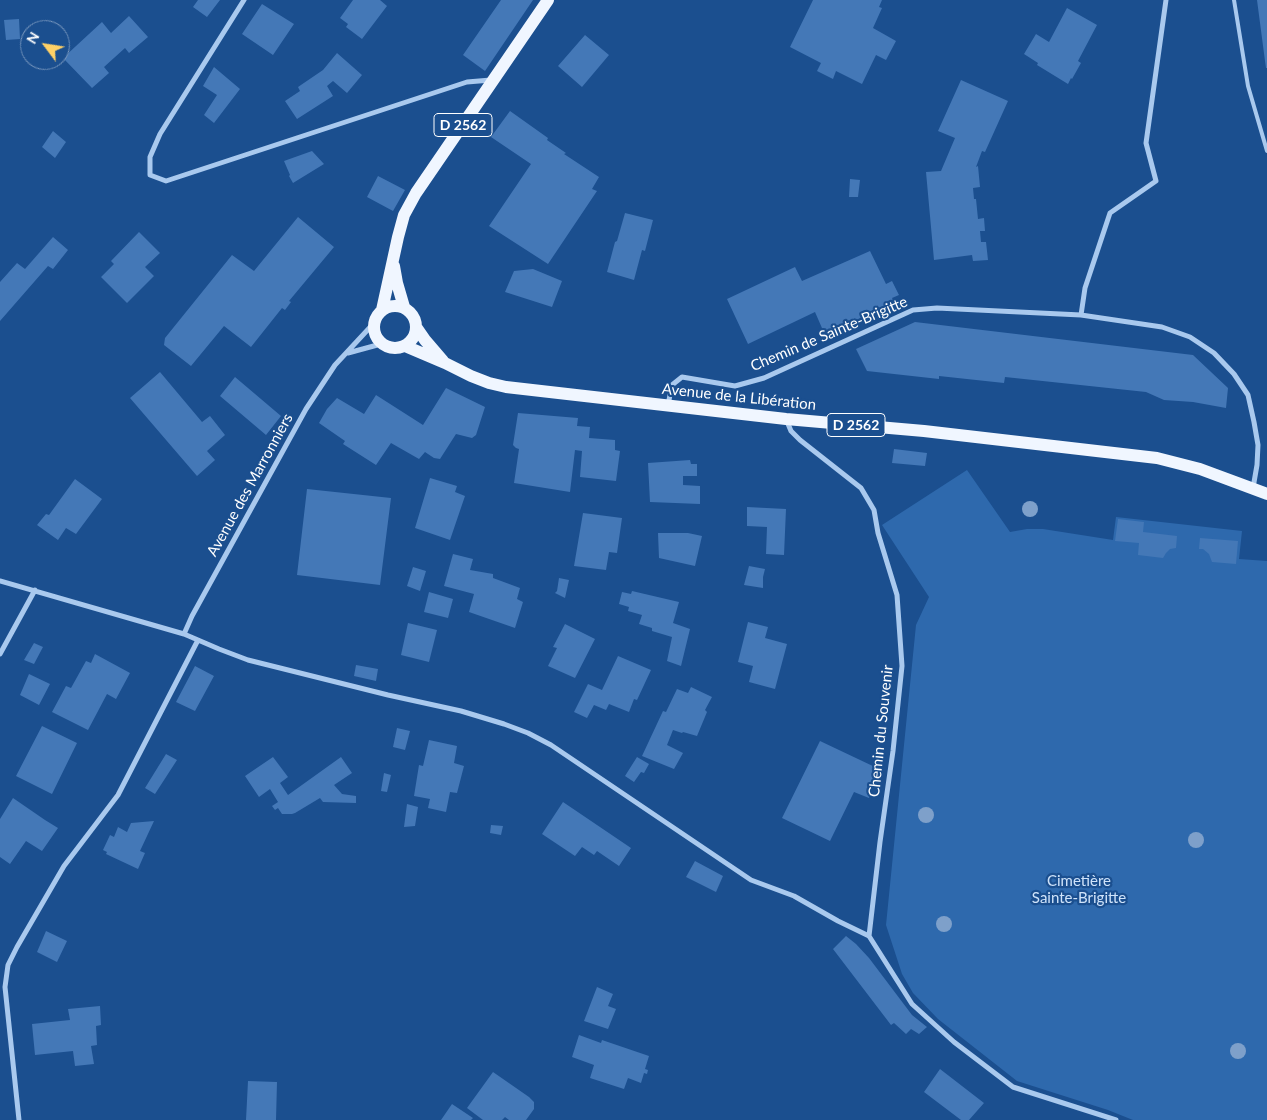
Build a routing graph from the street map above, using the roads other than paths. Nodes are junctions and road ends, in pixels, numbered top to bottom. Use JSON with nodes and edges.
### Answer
{"nodes":[{"id":1,"x":244,"y":0,"type":"edge"},
{"id":2,"x":548,"y":0,"type":"edge"},
{"id":3,"x":1166,"y":0,"type":"edge"},
{"id":4,"x":1234,"y":0,"type":"edge"},
{"id":5,"x":494,"y":80,"type":"junction"},
{"id":6,"x":1267,"y":151,"type":"edge"},
{"id":7,"x":393,"y":257,"type":"junction"},
{"id":8,"x":404,"y":307,"type":"junction"},
{"id":9,"x":382,"y":310,"type":"junction"},
{"id":10,"x":1080,"y":315,"type":"junction"},
{"id":11,"x":374,"y":323,"type":"junction"},
{"id":12,"x":416,"y":328,"type":"junction"},
{"id":13,"x":381,"y":344,"type":"junction"},
{"id":14,"x":405,"y":346,"type":"junction"},
{"id":15,"x":347,"y":353,"type":"junction"},
{"id":16,"x":445,"y":363,"type":"junction"},
{"id":17,"x":668,"y":406,"type":"junction"},
{"id":18,"x":786,"y":418,"type":"junction"},
{"id":19,"x":1253,"y":488,"type":"junction"},
{"id":20,"x":1267,"y":494,"type":"edge"},
{"id":21,"x":0,"y":580,"type":"edge"},
{"id":22,"x":35,"y":590,"type":"junction"},
{"id":23,"x":184,"y":634,"type":"junction"},
{"id":24,"x":198,"y":640,"type":"junction"},
{"id":25,"x":0,"y":654,"type":"edge"},
{"id":26,"x":869,"y":936,"type":"junction"},
{"id":27,"x":19,"y":1120,"type":"edge"},
{"id":28,"x":1116,"y":1120,"type":"edge"}],
"edges":[{"from":1,"to":5,"type":"street"},
{"from":2,"to":5,"type":"main road","number":"D 2562"},
{"from":3,"to":10,"type":"street"},
{"from":4,"to":6,"type":"lane"},
{"from":5,"to":7,"type":"main road","number":"D 2562"},
{"from":7,"to":8,"type":"main road","number":"D 2562"},
{"from":7,"to":9,"type":"main road","number":"D 2562"},
{"from":8,"to":9,"type":"main road"},
{"from":8,"to":12,"type":"main road"},
{"from":9,"to":11,"type":"main road"},
{"from":10,"to":17,"type":"street","name":"Chemin de Sainte-Brigitte"},
{"from":10,"to":19,"type":"street","name":"Chemin de Sainte-Brigitte"},
{"from":11,"to":13,"type":"main road"},
{"from":11,"to":15,"type":"street","name":"Avenue des Marronniers"},
{"from":12,"to":14,"type":"main road"},
{"from":12,"to":16,"type":"main road","name":"Avenue de la Libération","number":"D 2562"},
{"from":13,"to":14,"type":"main road"},
{"from":13,"to":15,"type":"street"},
{"from":14,"to":16,"type":"main road","name":"Avenue de la Libération","number":"D 2562"},
{"from":15,"to":23,"type":"street","name":"Avenue des Marronniers"},
{"from":16,"to":17,"type":"main road","name":"Avenue de la Libération","number":"D 2562"},
{"from":17,"to":18,"type":"main road","name":"Avenue de la Libération","number":"D 2562"},
{"from":18,"to":19,"type":"main road","name":"Avenue de la Libération","number":"D 2562"},
{"from":18,"to":26,"type":"street","name":"Chemin du Souvenir"},
{"from":19,"to":20,"type":"main road","name":"Avenue de la Libération","number":"D 2562"},
{"from":21,"to":22,"type":"street"},
{"from":22,"to":23,"type":"street"},
{"from":22,"to":25,"type":"street"},
{"from":23,"to":24,"type":"street"},
{"from":24,"to":26,"type":"street"},
{"from":24,"to":27,"type":"street"},
{"from":26,"to":28,"type":"street"}]}
